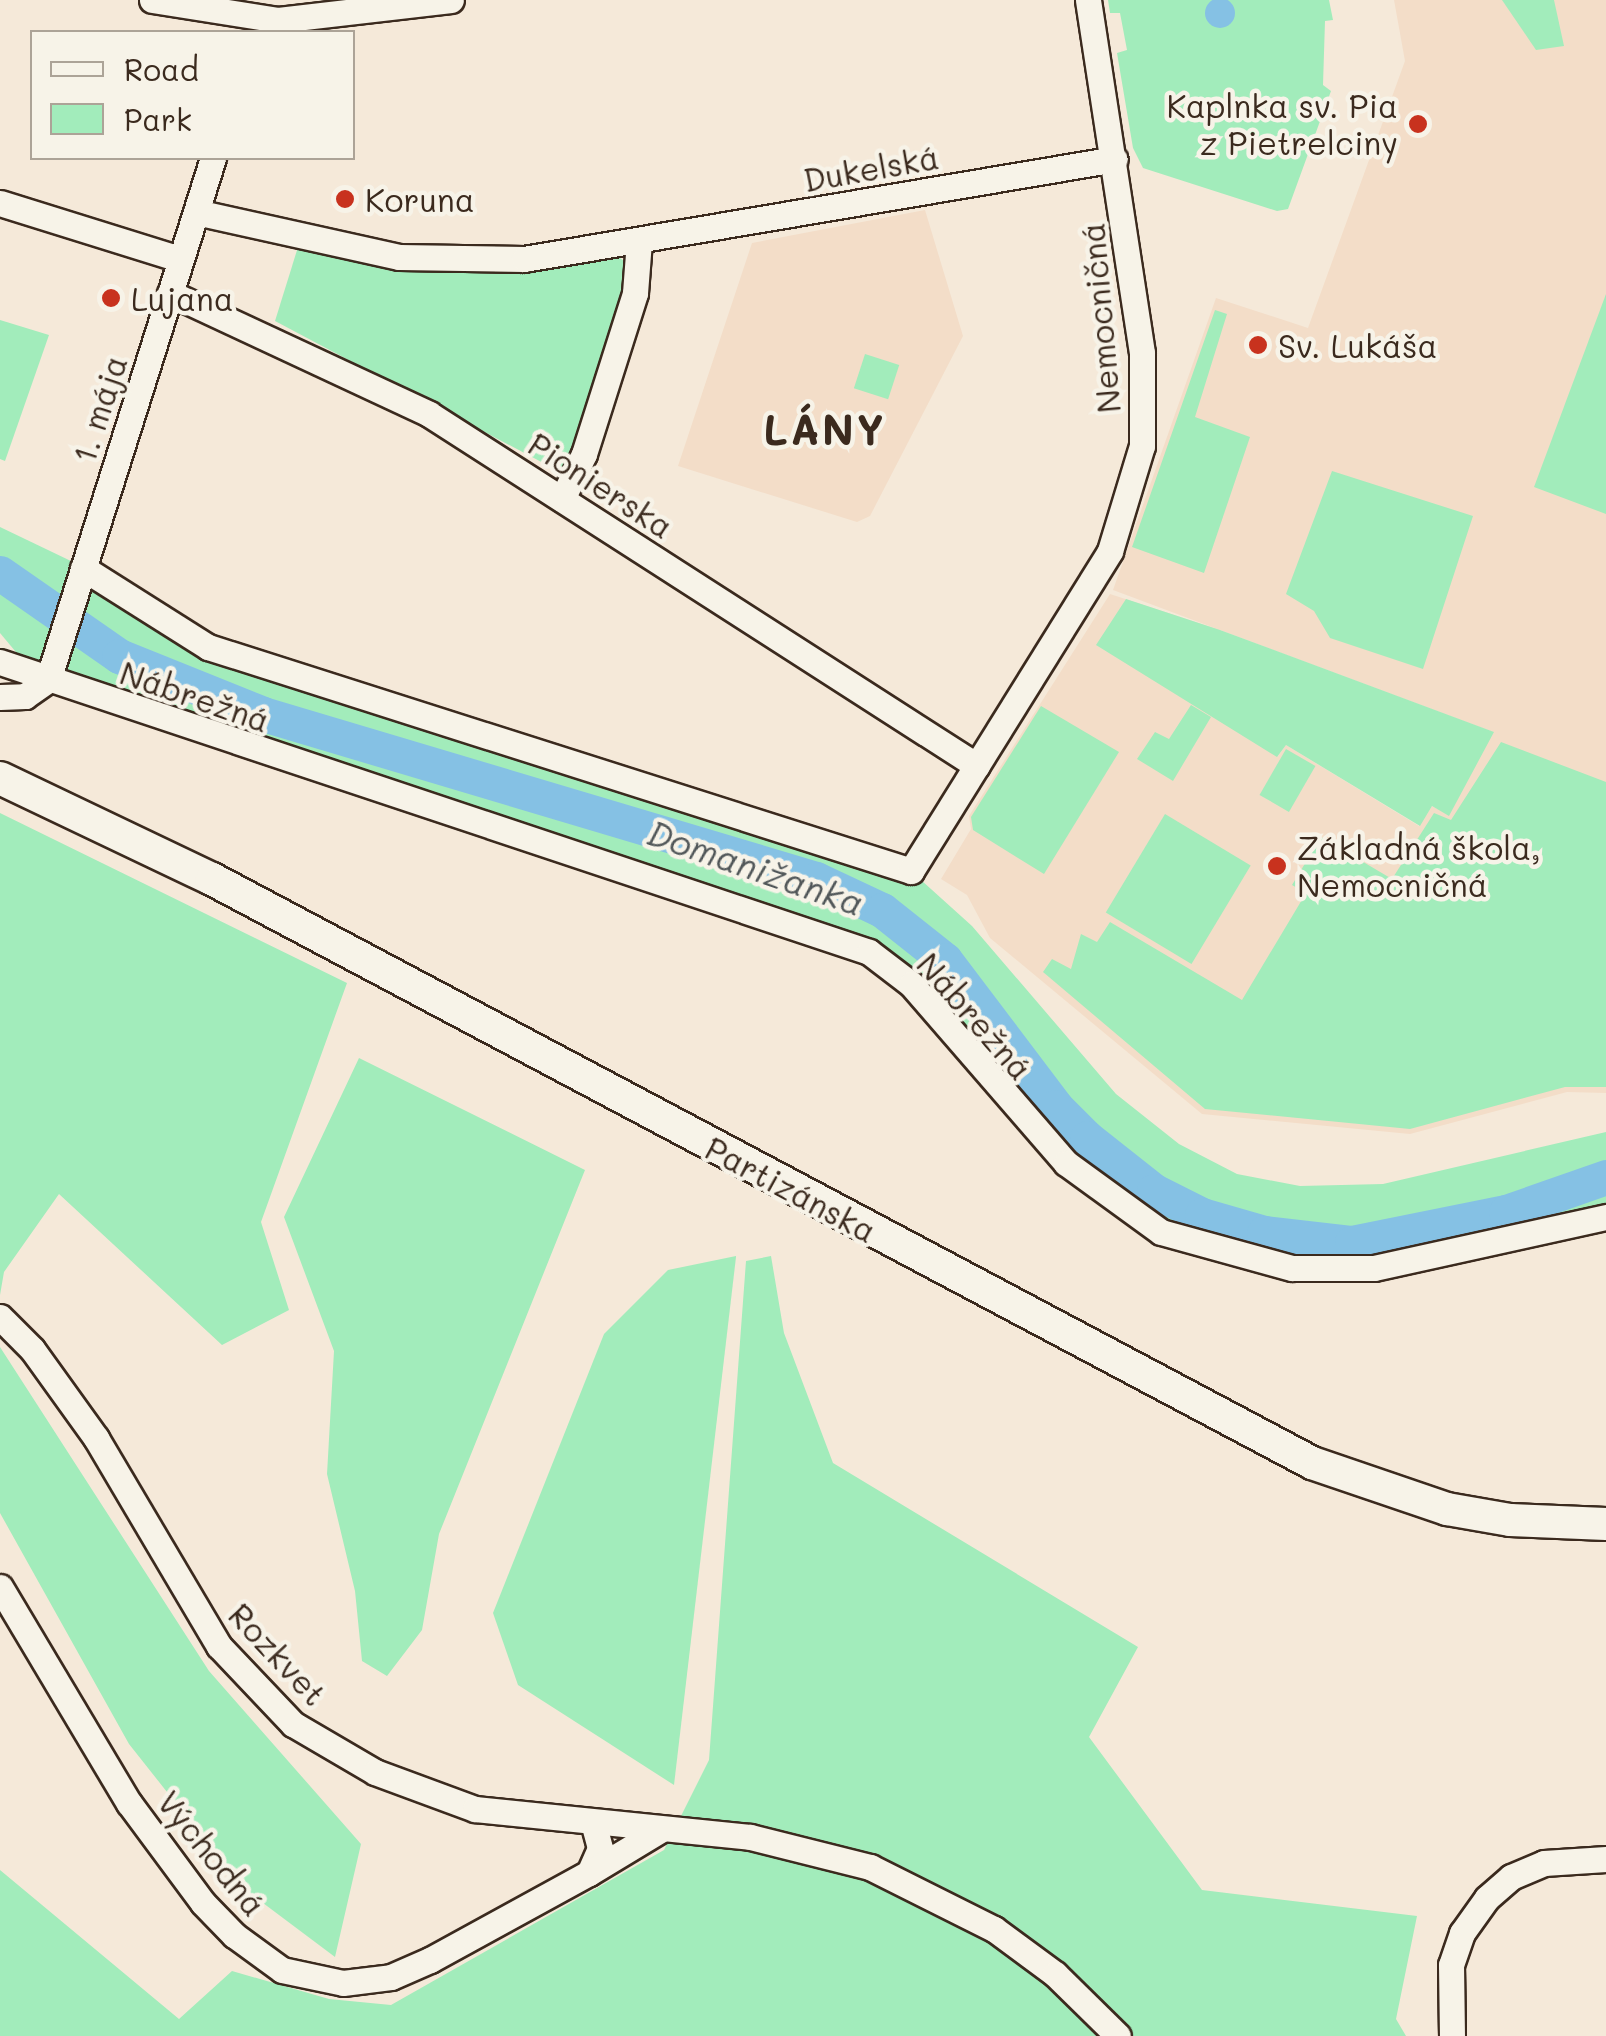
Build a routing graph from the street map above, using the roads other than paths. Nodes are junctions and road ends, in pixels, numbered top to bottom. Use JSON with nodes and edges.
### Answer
{"nodes":[{"id":1,"x":152,"y":0,"type":"edge"},
{"id":2,"x":451,"y":0,"type":"edge"},
{"id":3,"x":1088,"y":0,"type":"edge"},
{"id":4,"x":254,"y":26,"type":"edge"},
{"id":5,"x":212,"y":160,"type":"edge"},
{"id":6,"x":1114,"y":160,"type":"junction"},
{"id":7,"x":0,"y":203,"type":"edge"},
{"id":8,"x":196,"y":212,"type":"junction"},
{"id":9,"x":639,"y":240,"type":"junction"},
{"id":10,"x":180,"y":259,"type":"junction"},
{"id":11,"x":170,"y":293,"type":"junction"},
{"id":12,"x":566,"y":491,"type":"junction"},
{"id":13,"x":83,"y":568,"type":"junction"},
{"id":14,"x":0,"y":662,"type":"edge"},
{"id":15,"x":48,"y":680,"type":"junction"},
{"id":16,"x":0,"y":697,"type":"edge"},
{"id":17,"x":978,"y":766,"type":"junction"},
{"id":18,"x":0,"y":778,"type":"edge"},
{"id":19,"x":911,"y":871,"type":"joint"},
{"id":20,"x":1606,"y":1217,"type":"edge"},
{"id":21,"x":0,"y":1317,"type":"edge"},
{"id":22,"x":1606,"y":1524,"type":"edge"},
{"id":23,"x":0,"y":1587,"type":"edge"},
{"id":24,"x":594,"y":1825,"type":"junction"},
{"id":25,"x":662,"y":1829,"type":"junction"},
{"id":26,"x":1606,"y":1859,"type":"edge"},
{"id":27,"x":590,"y":1873,"type":"junction"},
{"id":28,"x":1118,"y":2036,"type":"edge"},
{"id":29,"x":1452,"y":2036,"type":"edge"}],
"edges":[{"from":1,"to":4,"type":"street"},
{"from":2,"to":4,"type":"street"},
{"from":3,"to":6,"type":"street","name":"Nemocničná"},
{"from":5,"to":8,"type":"street","name":"1. mája"},
{"from":6,"to":9,"type":"street","name":"Dukelská"},
{"from":6,"to":17,"type":"street","name":"Nemocničná"},
{"from":7,"to":10,"type":"street"},
{"from":8,"to":9,"type":"street","name":"Dukelská"},
{"from":8,"to":10,"type":"street","name":"1. mája"},
{"from":9,"to":12,"type":"street"},
{"from":10,"to":11,"type":"street","name":"1. mája"},
{"from":11,"to":12,"type":"street","name":"Pionierska"},
{"from":11,"to":13,"type":"street","name":"1. mája"},
{"from":12,"to":17,"type":"street","name":"Pionierska"},
{"from":13,"to":15,"type":"street","name":"1. mája"},
{"from":13,"to":19,"type":"street","name":"Nábrežná"},
{"from":14,"to":15,"type":"street","name":"Nábrežná"},
{"from":15,"to":16,"type":"street"},
{"from":15,"to":20,"type":"street","name":"Nábrežná"},
{"from":17,"to":19,"type":"street","name":"Nemocničná"},
{"from":18,"to":22,"type":"main road","name":"Partizánska"},
{"from":21,"to":24,"type":"street","name":"Rozkvet"},
{"from":23,"to":27,"type":"street","name":"Východná"},
{"from":24,"to":25,"type":"street","name":"Rozkvet"},
{"from":24,"to":27,"type":"street"},
{"from":25,"to":27,"type":"street","name":"Východná"},
{"from":25,"to":28,"type":"street","name":"Rozkvet"},
{"from":26,"to":29,"type":"street"}]}
